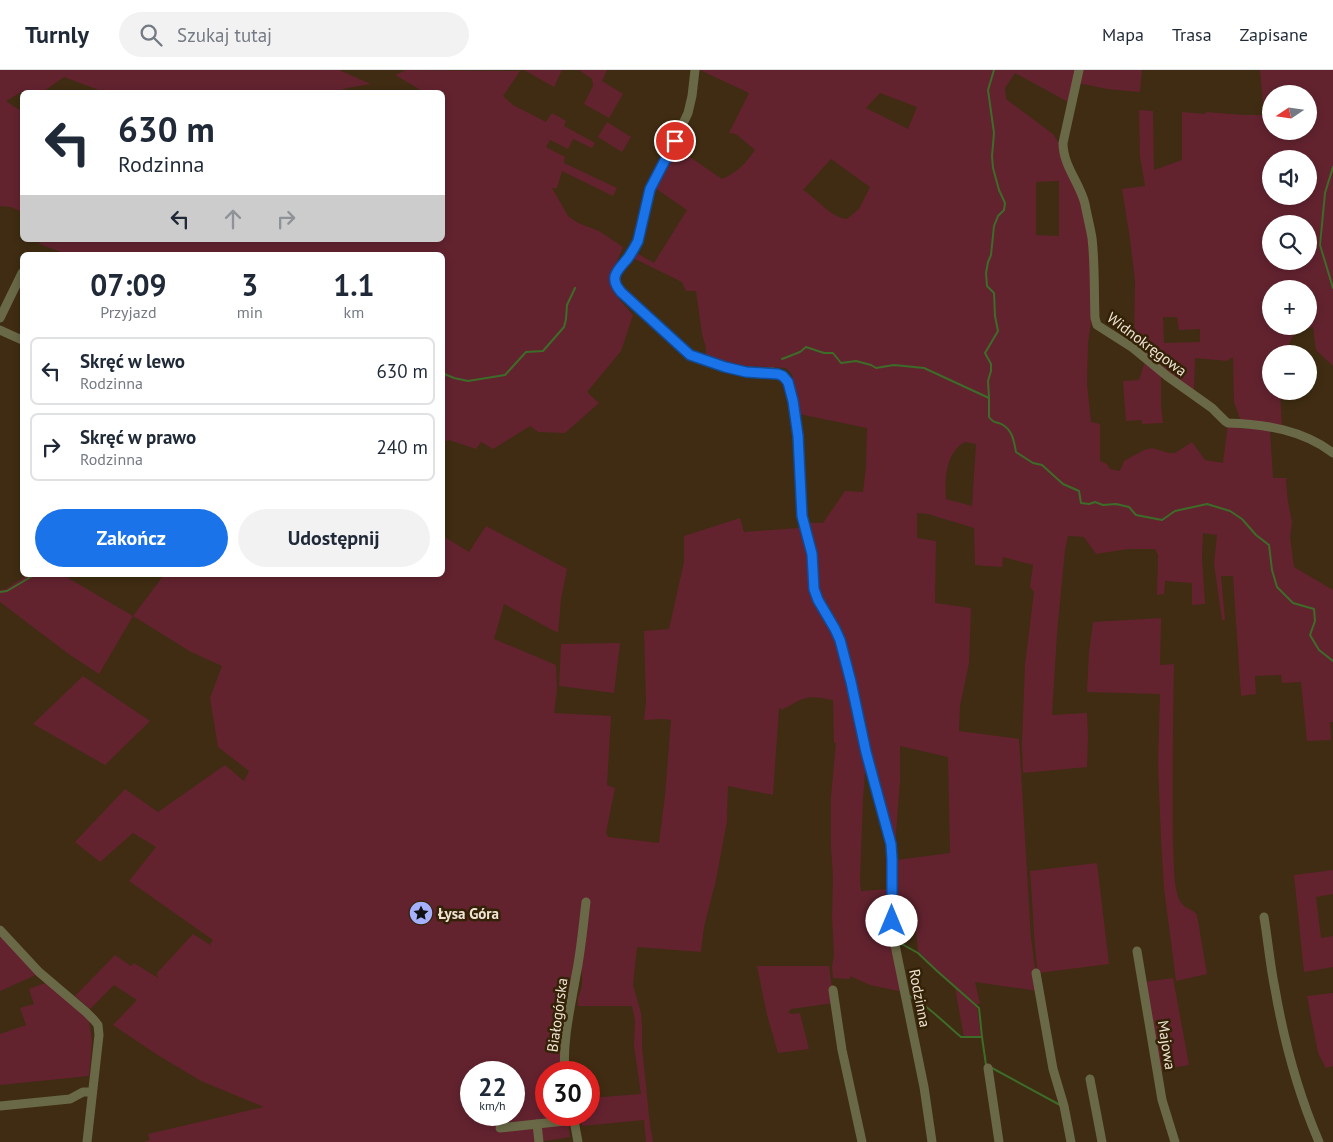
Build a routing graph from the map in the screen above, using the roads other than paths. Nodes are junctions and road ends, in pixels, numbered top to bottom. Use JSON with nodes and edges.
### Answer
{"nodes":[{"id":1,"x":695,"y":70,"type":"edge"},
{"id":2,"x":1079,"y":70,"type":"edge"},
{"id":3,"x":20,"y":277,"type":"edge"},
{"id":4,"x":0,"y":318,"type":"edge"},
{"id":5,"x":0,"y":330,"type":"edge"},
{"id":6,"x":20,"y":339,"type":"edge"},
{"id":7,"x":1333,"y":453,"type":"edge"},
{"id":8,"x":586,"y":902,"type":"dead end"},
{"id":9,"x":1264,"y":917,"type":"dead end"},
{"id":10,"x":0,"y":930,"type":"edge"},
{"id":11,"x":1137,"y":951,"type":"dead end"},
{"id":12,"x":1036,"y":973,"type":"dead end"},
{"id":13,"x":833,"y":990,"type":"dead end"},
{"id":14,"x":565,"y":1061,"type":"edge"},
{"id":15,"x":988,"y":1068,"type":"dead end"},
{"id":16,"x":1090,"y":1079,"type":"dead end"},
{"id":17,"x":92,"y":1092,"type":"junction"},
{"id":18,"x":0,"y":1106,"type":"edge"},
{"id":19,"x":535,"y":1124,"type":"edge"},
{"id":20,"x":537,"y":1126,"type":"edge"},
{"id":21,"x":575,"y":1126,"type":"edge"},
{"id":22,"x":500,"y":1128,"type":"dead end"},
{"id":23,"x":87,"y":1142,"type":"edge"},
{"id":24,"x":538,"y":1142,"type":"edge"},
{"id":25,"x":578,"y":1142,"type":"edge"},
{"id":26,"x":862,"y":1142,"type":"edge"},
{"id":27,"x":932,"y":1142,"type":"edge"},
{"id":28,"x":999,"y":1142,"type":"edge"},
{"id":29,"x":1071,"y":1142,"type":"edge"},
{"id":30,"x":1102,"y":1142,"type":"edge"},
{"id":31,"x":1175,"y":1142,"type":"edge"},
{"id":32,"x":1319,"y":1142,"type":"edge"}],
"edges":[{"from":1,"to":27,"type":"street","name":"Rodzinna"},
{"from":2,"to":7,"type":"street","name":"Widnokręgowa"},
{"from":3,"to":4,"type":"street"},
{"from":5,"to":6,"type":"street"},
{"from":8,"to":14,"type":"street","name":"Białogórska"},
{"from":9,"to":32,"type":"street"},
{"from":10,"to":17,"type":"street"},
{"from":11,"to":31,"type":"street","name":"Majowa"},
{"from":12,"to":29,"type":"street"},
{"from":13,"to":26,"type":"street"},
{"from":15,"to":28,"type":"street"},
{"from":16,"to":30,"type":"street"},
{"from":17,"to":18,"type":"street"},
{"from":17,"to":23,"type":"street"},
{"from":19,"to":22,"type":"street"},
{"from":20,"to":24,"type":"street"},
{"from":21,"to":25,"type":"street"}]}
